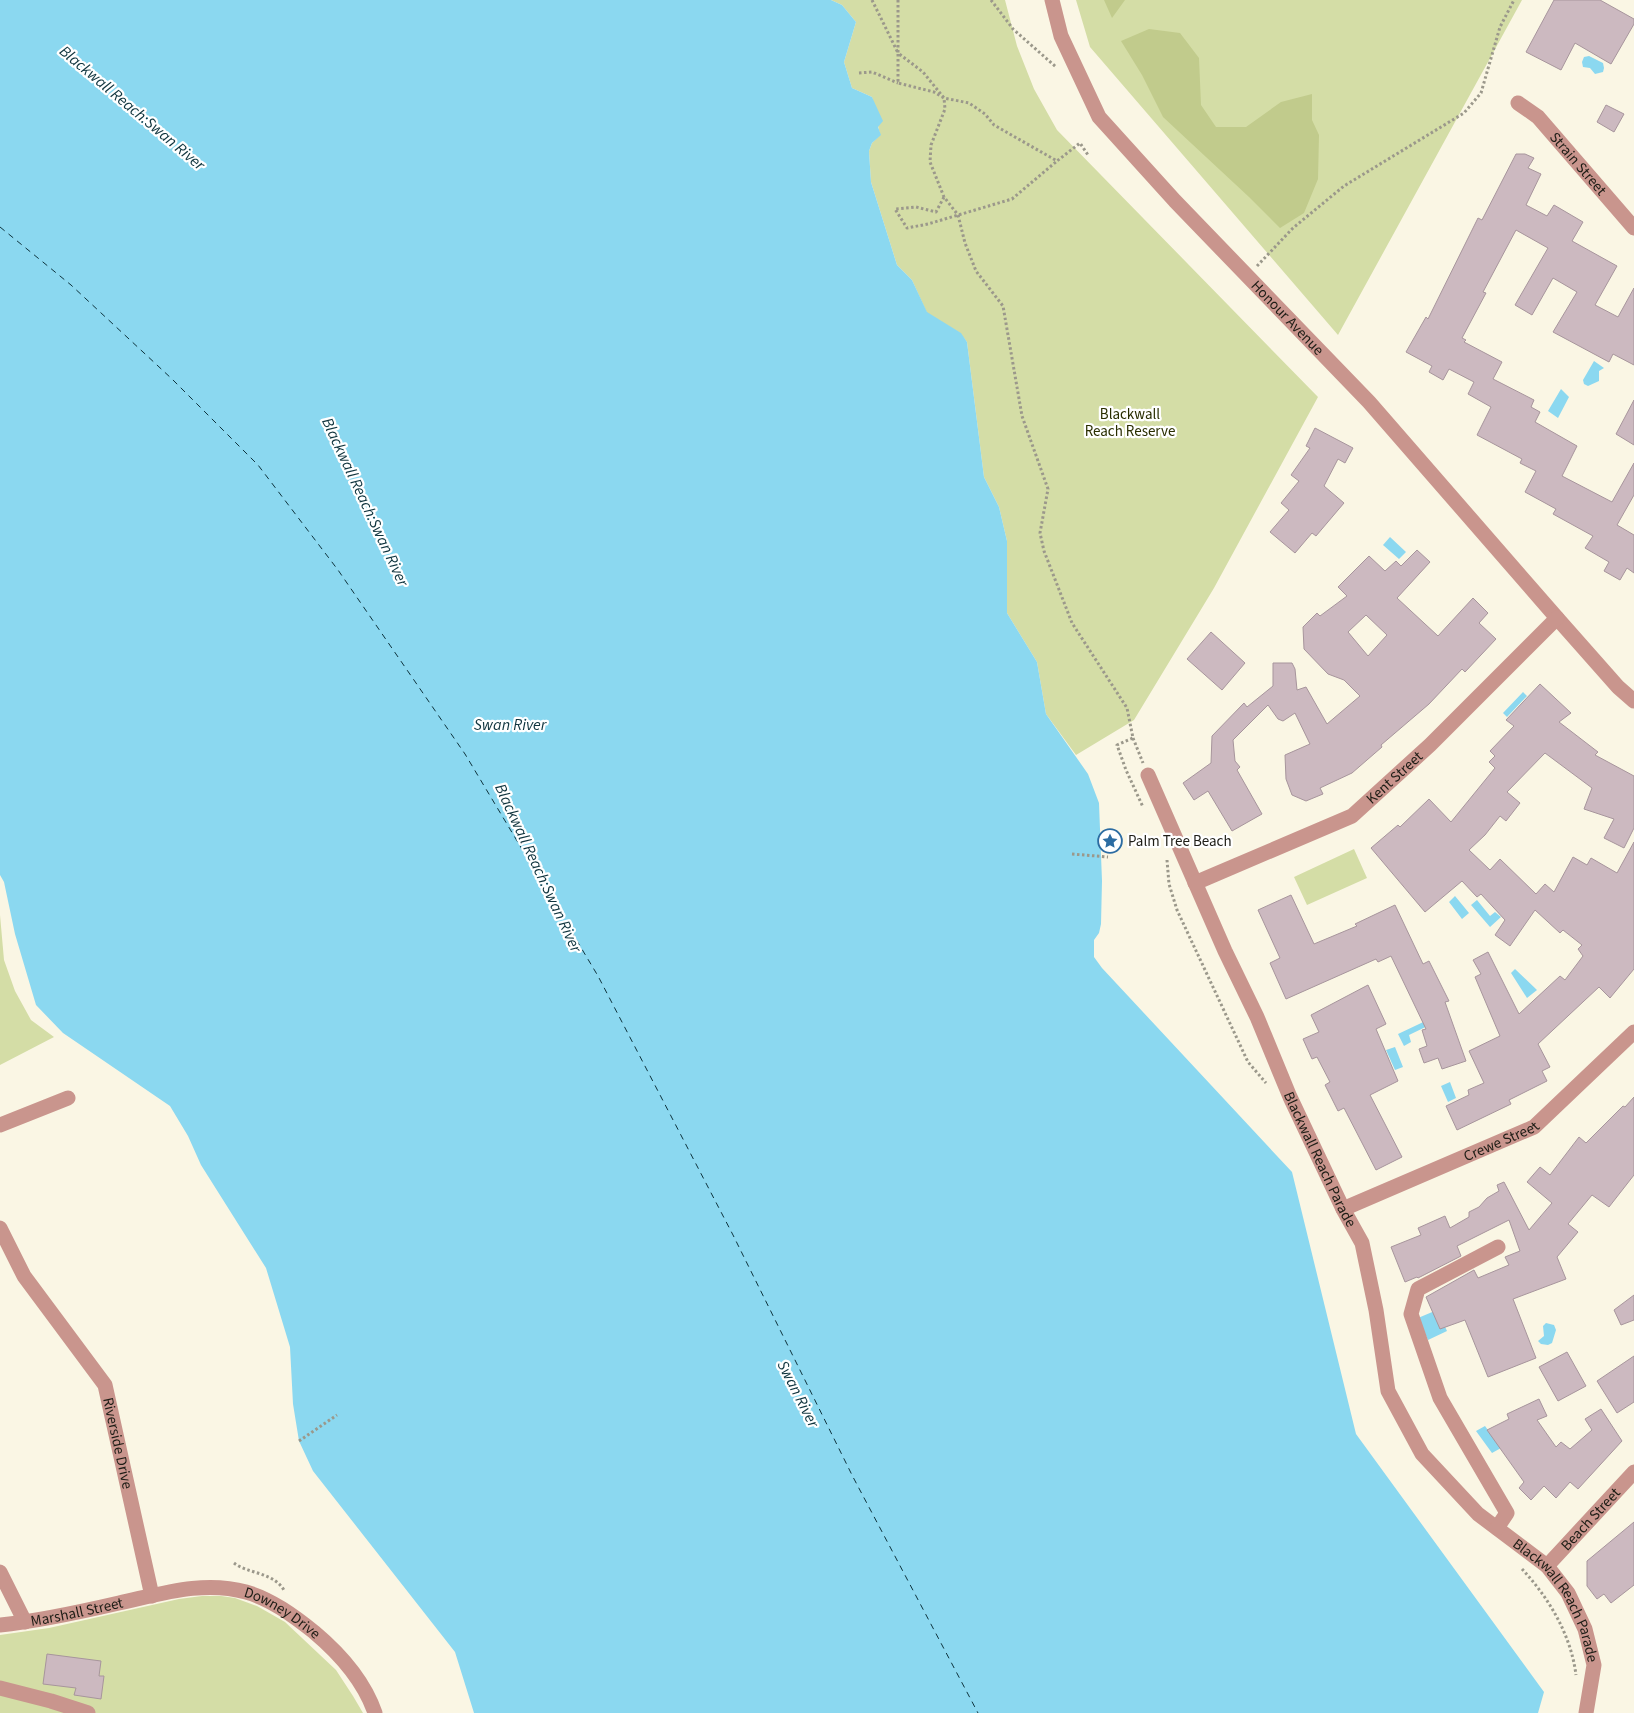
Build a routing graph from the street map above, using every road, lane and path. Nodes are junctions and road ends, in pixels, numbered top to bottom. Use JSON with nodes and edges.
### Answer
{"nodes":[{"id":1,"x":872,"y":0,"type":"edge"},
{"id":2,"x":991,"y":0,"type":"edge"},
{"id":3,"x":1052,"y":0,"type":"edge"},
{"id":4,"x":1514,"y":0,"type":"edge"},
{"id":5,"x":1056,"y":67,"type":"dead end"},
{"id":6,"x":859,"y":73,"type":"dead end"},
{"id":7,"x":898,"y":83,"type":"junction"},
{"id":8,"x":1518,"y":103,"type":"dead end"},
{"id":9,"x":1088,"y":155,"type":"dead end"},
{"id":10,"x":1057,"y":161,"type":"junction"},
{"id":11,"x":944,"y":197,"type":"dead end"},
{"id":12,"x":1634,"y":228,"type":"edge"},
{"id":13,"x":1247,"y":276,"type":"junction"},
{"id":14,"x":1556,"y":618,"type":"junction"},
{"id":15,"x":1634,"y":701,"type":"edge"},
{"id":16,"x":1133,"y":738,"type":"dead end"},
{"id":17,"x":1148,"y":775,"type":"joint"},
{"id":18,"x":1072,"y":854,"type":"dead end"},
{"id":19,"x":1108,"y":857,"type":"dead end"},
{"id":20,"x":1195,"y":883,"type":"junction"},
{"id":21,"x":1634,"y":1032,"type":"edge"},
{"id":22,"x":68,"y":1098,"type":"dead end"},
{"id":23,"x":0,"y":1125,"type":"edge"},
{"id":24,"x":1343,"y":1209,"type":"junction"},
{"id":25,"x":0,"y":1228,"type":"edge"},
{"id":26,"x":1498,"y":1247,"type":"dead end"},
{"id":27,"x":337,"y":1415,"type":"dead end"},
{"id":28,"x":299,"y":1441,"type":"dead end"},
{"id":29,"x":1634,"y":1472,"type":"edge"},
{"id":30,"x":1497,"y":1528,"type":"junction"},
{"id":31,"x":234,"y":1563,"type":"dead end"},
{"id":32,"x":1547,"y":1566,"type":"junction"},
{"id":33,"x":0,"y":1572,"type":"edge"},
{"id":34,"x":282,"y":1588,"type":"dead end"},
{"id":35,"x":152,"y":1596,"type":"junction"},
{"id":36,"x":25,"y":1622,"type":"junction"},
{"id":37,"x":0,"y":1625,"type":"edge"},
{"id":38,"x":0,"y":1688,"type":"edge"},
{"id":39,"x":88,"y":1713,"type":"edge"},
{"id":40,"x":374,"y":1713,"type":"edge"},
{"id":41,"x":1586,"y":1713,"type":"edge"}],
"edges":[{"from":1,"to":7,"type":"path"},
{"from":2,"to":5,"type":"path"},
{"from":3,"to":13,"type":"street","name":"Honour Avenue"},
{"from":4,"to":13,"type":"path"},
{"from":6,"to":7,"type":"path"},
{"from":7,"to":10,"type":"path"},
{"from":8,"to":12,"type":"street","name":"Strain Street"},
{"from":9,"to":10,"type":"path"},
{"from":10,"to":11,"type":"path"},
{"from":13,"to":14,"type":"street","name":"Honour Avenue"},
{"from":14,"to":15,"type":"street","name":"Honour Avenue"},
{"from":14,"to":20,"type":"street","name":"Kent Street"},
{"from":16,"to":17,"type":"path"},
{"from":17,"to":20,"type":"street","name":"Blackwall Reach Parade"},
{"from":18,"to":19,"type":"path"},
{"from":20,"to":24,"type":"street","name":"Blackwall Reach Parade"},
{"from":21,"to":24,"type":"street","name":"Crewe Street"},
{"from":22,"to":23,"type":"street"},
{"from":24,"to":30,"type":"street","name":"Blackwall Reach Parade"},
{"from":25,"to":35,"type":"street","name":"Riverside Drive"},
{"from":26,"to":30,"type":"street","name":"Blackwall Reach Parade"},
{"from":27,"to":28,"type":"path"},
{"from":29,"to":32,"type":"street","name":"Beach Street"},
{"from":30,"to":32,"type":"street","name":"Blackwall Reach Parade"},
{"from":31,"to":34,"type":"path"},
{"from":32,"to":41,"type":"street","name":"Blackwall Reach Parade"},
{"from":33,"to":36,"type":"street"},
{"from":35,"to":36,"type":"street","name":"Marshall Street"},
{"from":35,"to":40,"type":"street","name":"Downey Drive"},
{"from":36,"to":37,"type":"street","name":"Marshall Street"},
{"from":38,"to":39,"type":"street"}]}
